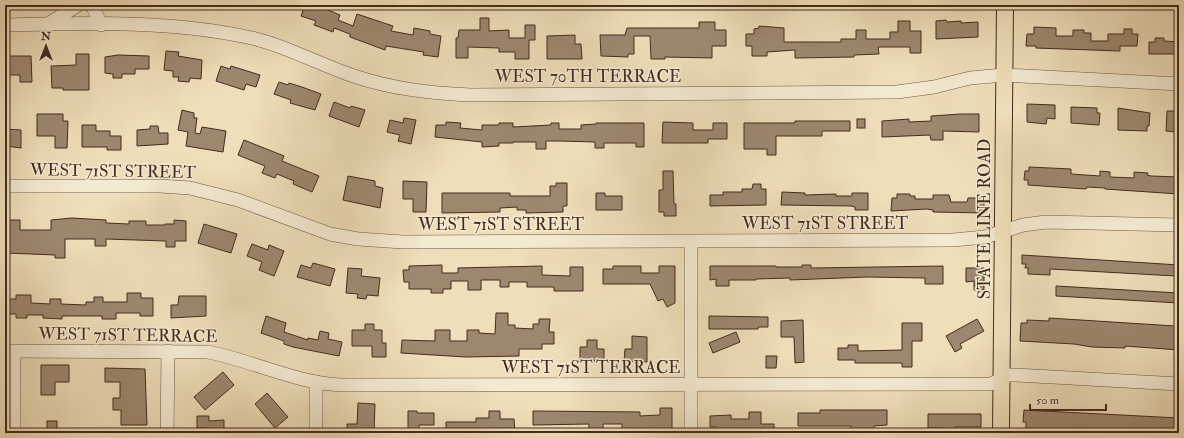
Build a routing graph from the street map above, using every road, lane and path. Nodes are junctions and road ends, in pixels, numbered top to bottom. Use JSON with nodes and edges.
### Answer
{"nodes":[{"id":1,"x":78,"y":5,"type":"edge"},
{"id":2,"x":92,"y":5,"type":"edge"},
{"id":3,"x":1005,"y":5,"type":"edge"},
{"id":4,"x":48,"y":24,"type":"junction"},
{"id":5,"x":5,"y":25,"type":"edge"},
{"id":6,"x":101,"y":25,"type":"junction"},
{"id":7,"x":1004,"y":74,"type":"junction"},
{"id":8,"x":1179,"y":84,"type":"edge"},
{"id":9,"x":5,"y":186,"type":"edge"},
{"id":10,"x":1179,"y":225,"type":"edge"},
{"id":11,"x":1004,"y":231,"type":"junction"},
{"id":12,"x":691,"y":242,"type":"junction"},
{"id":13,"x":168,"y":351,"type":"junction"},
{"id":14,"x":9,"y":352,"type":"edge"},
{"id":15,"x":1002,"y":378,"type":"junction"},
{"id":16,"x":316,"y":382,"type":"junction"},
{"id":17,"x":690,"y":384,"type":"junction"},
{"id":18,"x":1179,"y":384,"type":"edge"},
{"id":19,"x":14,"y":433,"type":"edge"},
{"id":20,"x":167,"y":433,"type":"edge"},
{"id":21,"x":316,"y":433,"type":"edge"},
{"id":22,"x":691,"y":433,"type":"edge"},
{"id":23,"x":1001,"y":433,"type":"edge"}],
"edges":[{"from":1,"to":4,"type":"street"},
{"from":2,"to":6,"type":"street"},
{"from":3,"to":7,"type":"main road","name":"STATE LINE ROAD"},
{"from":4,"to":5,"type":"street","name":"WEST 70TH TERRACE"},
{"from":4,"to":6,"type":"street","name":"WEST 70TH TERRACE"},
{"from":6,"to":7,"type":"street","name":"WEST 70TH TERRACE"},
{"from":7,"to":8,"type":"street","name":"WEST 70TH TERRACE"},
{"from":7,"to":11,"type":"main road","name":"STATE LINE ROAD"},
{"from":9,"to":12,"type":"street","name":"WEST 71ST STREET"},
{"from":10,"to":11,"type":"street","name":"WEST 71ST STREET"},
{"from":11,"to":12,"type":"street","name":"WEST 71ST STREET"},
{"from":11,"to":15,"type":"main road","name":"STATE LINE ROAD"},
{"from":12,"to":17,"type":"street"},
{"from":13,"to":14,"type":"street","name":"WEST 71ST TERRACE"},
{"from":13,"to":16,"type":"street","name":"WEST 71ST TERRACE"},
{"from":13,"to":20,"type":"street"},
{"from":14,"to":19,"type":"street"},
{"from":15,"to":17,"type":"street","name":"WEST 71ST TERRACE"},
{"from":15,"to":18,"type":"street","name":"WEST 71ST TERRACE"},
{"from":15,"to":23,"type":"main road","name":"STATE LINE ROAD"},
{"from":16,"to":17,"type":"street","name":"WEST 71ST TERRACE"},
{"from":16,"to":21,"type":"street"},
{"from":17,"to":22,"type":"street"}]}
